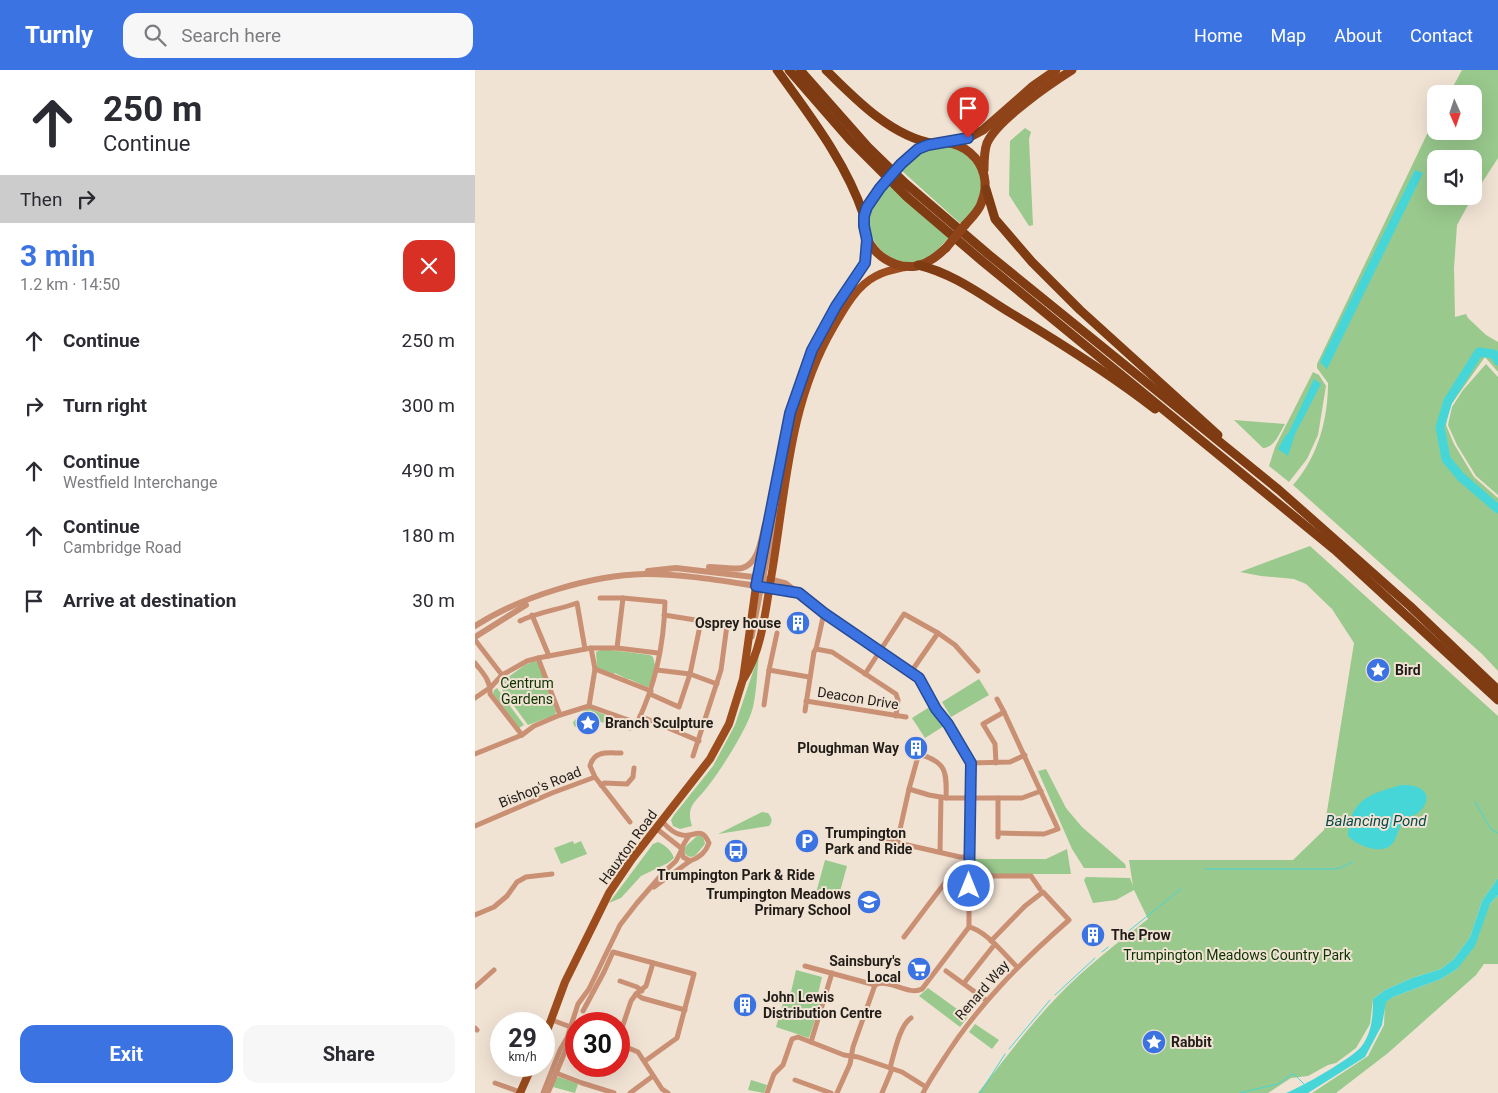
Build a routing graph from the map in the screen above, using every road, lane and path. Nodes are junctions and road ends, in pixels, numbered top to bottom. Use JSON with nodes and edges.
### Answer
{"nodes":[{"id":1,"x":777,"y":70,"type":"edge"},
{"id":2,"x":789,"y":70,"type":"edge"},
{"id":3,"x":800,"y":70,"type":"edge"},
{"id":4,"x":826,"y":70,"type":"edge"},
{"id":5,"x":1056,"y":70,"type":"edge"},
{"id":6,"x":1072,"y":70,"type":"edge"},
{"id":7,"x":939,"y":143,"type":"junction"},
{"id":8,"x":985,"y":175,"type":"junction"},
{"id":9,"x":986,"y":189,"type":"junction"},
{"id":10,"x":864,"y":216,"type":"junction"},
{"id":11,"x":867,"y":240,"type":"junction"},
{"id":12,"x":918,"y":265,"type":"junction"},
{"id":13,"x":907,"y":266,"type":"junction"},
{"id":14,"x":1192,"y":431,"type":"junction"},
{"id":15,"x":1229,"y":449,"type":"junction"},
{"id":16,"x":771,"y":502,"type":"junction"},
{"id":17,"x":675,"y":568,"type":"junction"},
{"id":18,"x":630,"y":575,"type":"junction"},
{"id":19,"x":766,"y":582,"type":"junction"},
{"id":20,"x":799,"y":593,"type":"junction"},
{"id":21,"x":544,"y":595,"type":"junction"},
{"id":22,"x":600,"y":598,"type":"dead end"},
{"id":23,"x":623,"y":598,"type":"junction"},
{"id":24,"x":824,"y":613,"type":"junction"},
{"id":25,"x":532,"y":615,"type":"junction"},
{"id":26,"x":665,"y":616,"type":"junction"},
{"id":27,"x":520,"y":621,"type":"dead end"},
{"id":28,"x":701,"y":621,"type":"junction"},
{"id":29,"x":475,"y":626,"type":"edge"},
{"id":30,"x":777,"y":633,"type":"dead end"},
{"id":31,"x":938,"y":633,"type":"junction"},
{"id":32,"x":475,"y":638,"type":"edge"},
{"id":33,"x":588,"y":648,"type":"junction"},
{"id":34,"x":617,"y":648,"type":"junction"},
{"id":35,"x":817,"y":649,"type":"junction"},
{"id":36,"x":880,"y":651,"type":"junction"},
{"id":37,"x":659,"y":654,"type":"junction"},
{"id":38,"x":549,"y":656,"type":"junction"},
{"id":39,"x":538,"y":658,"type":"junction"},
{"id":40,"x":475,"y":663,"type":"edge"},
{"id":41,"x":595,"y":669,"type":"junction"},
{"id":42,"x":657,"y":670,"type":"junction"},
{"id":43,"x":769,"y":670,"type":"junction"},
{"id":44,"x":978,"y":670,"type":"dead end"},
{"id":45,"x":911,"y":672,"type":"junction"},
{"id":46,"x":690,"y":674,"type":"junction"},
{"id":47,"x":865,"y":674,"type":"junction"},
{"id":48,"x":502,"y":675,"type":"junction"},
{"id":49,"x":809,"y":677,"type":"junction"},
{"id":50,"x":743,"y":679,"type":"junction"},
{"id":51,"x":717,"y":684,"type":"junction"},
{"id":52,"x":491,"y":687,"type":"junction"},
{"id":53,"x":1498,"y":690,"type":"edge"},
{"id":54,"x":650,"y":692,"type":"junction"},
{"id":55,"x":475,"y":698,"type":"edge"},
{"id":56,"x":997,"y":699,"type":"dead end"},
{"id":57,"x":1498,"y":700,"type":"edge"},
{"id":58,"x":806,"y":701,"type":"junction"},
{"id":59,"x":765,"y":705,"type":"dead end"},
{"id":60,"x":589,"y":706,"type":"junction"},
{"id":61,"x":805,"y":711,"type":"dead end"},
{"id":62,"x":1004,"y":712,"type":"junction"},
{"id":63,"x":560,"y":715,"type":"junction"},
{"id":64,"x":640,"y":716,"type":"junction"},
{"id":65,"x":896,"y":716,"type":"junction"},
{"id":66,"x":906,"y":717,"type":"dead end"},
{"id":67,"x":522,"y":735,"type":"junction"},
{"id":68,"x":699,"y":741,"type":"junction"},
{"id":69,"x":922,"y":742,"type":"dead end"},
{"id":70,"x":621,"y":753,"type":"dead end"},
{"id":71,"x":475,"y":754,"type":"edge"},
{"id":72,"x":919,"y":754,"type":"junction"},
{"id":73,"x":1025,"y":755,"type":"junction"},
{"id":74,"x":693,"y":756,"type":"dead end"},
{"id":75,"x":971,"y":763,"type":"junction"},
{"id":76,"x":995,"y":763,"type":"junction"},
{"id":77,"x":634,"y":768,"type":"dead end"},
{"id":78,"x":595,"y":777,"type":"junction"},
{"id":79,"x":601,"y":785,"type":"junction"},
{"id":80,"x":909,"y":789,"type":"junction"},
{"id":81,"x":1041,"y":790,"type":"junction"},
{"id":82,"x":944,"y":798,"type":"junction"},
{"id":83,"x":970,"y":798,"type":"junction"},
{"id":84,"x":998,"y":798,"type":"junction"},
{"id":85,"x":662,"y":821,"type":"junction"},
{"id":86,"x":630,"y":822,"type":"dead end"},
{"id":87,"x":475,"y":826,"type":"edge"},
{"id":88,"x":657,"y":828,"type":"junction"},
{"id":89,"x":689,"y":836,"type":"junction"},
{"id":90,"x":881,"y":839,"type":"dead end"},
{"id":91,"x":897,"y":843,"type":"junction"},
{"id":92,"x":681,"y":850,"type":"junction"},
{"id":93,"x":939,"y":852,"type":"junction"},
{"id":94,"x":969,"y":857,"type":"junction"},
{"id":95,"x":690,"y":861,"type":"junction"},
{"id":96,"x":552,"y":874,"type":"dead end"},
{"id":97,"x":969,"y":876,"type":"junction"},
{"id":98,"x":1040,"y":889,"type":"dead end"},
{"id":99,"x":647,"y":892,"type":"junction"},
{"id":100,"x":475,"y":915,"type":"edge"},
{"id":101,"x":969,"y":927,"type":"junction"},
{"id":102,"x":904,"y":938,"type":"dead end"},
{"id":103,"x":993,"y":942,"type":"junction"},
{"id":104,"x":653,"y":963,"type":"junction"},
{"id":105,"x":805,"y":966,"type":"dead end"},
{"id":106,"x":1017,"y":967,"type":"junction"},
{"id":107,"x":494,"y":970,"type":"dead end"},
{"id":108,"x":946,"y":971,"type":"dead end"},
{"id":109,"x":832,"y":973,"type":"junction"},
{"id":110,"x":621,"y":981,"type":"dead end"},
{"id":111,"x":964,"y":983,"type":"junction"},
{"id":112,"x":875,"y":985,"type":"junction"},
{"id":113,"x":475,"y":987,"type":"edge"},
{"id":114,"x":642,"y":991,"type":"junction"},
{"id":115,"x":636,"y":994,"type":"junction"},
{"id":116,"x":986,"y":1000,"type":"junction"},
{"id":117,"x":685,"y":1010,"type":"junction"},
{"id":118,"x":583,"y":1011,"type":"dead end"},
{"id":119,"x":555,"y":1012,"type":"edge"},
{"id":120,"x":577,"y":1012,"type":"edge"},
{"id":121,"x":627,"y":1012,"type":"edge"},
{"id":122,"x":911,"y":1018,"type":"dead end"},
{"id":123,"x":565,"y":1041,"type":"edge"},
{"id":124,"x":811,"y":1042,"type":"junction"},
{"id":125,"x":630,"y":1047,"type":"edge"},
{"id":126,"x":565,"y":1052,"type":"edge"},
{"id":127,"x":851,"y":1056,"type":"junction"},
{"id":128,"x":645,"y":1062,"type":"junction"},
{"id":129,"x":891,"y":1068,"type":"junction"},
{"id":130,"x":556,"y":1073,"type":"junction"},
{"id":131,"x":653,"y":1076,"type":"junction"},
{"id":132,"x":527,"y":1077,"type":"edge"},
{"id":133,"x":795,"y":1080,"type":"dead end"},
{"id":134,"x":495,"y":1083,"type":"dead end"},
{"id":135,"x":926,"y":1087,"type":"junction"},
{"id":136,"x":520,"y":1093,"type":"edge"},
{"id":137,"x":543,"y":1093,"type":"edge"},
{"id":138,"x":548,"y":1093,"type":"edge"},
{"id":139,"x":614,"y":1093,"type":"edge"},
{"id":140,"x":630,"y":1093,"type":"edge"},
{"id":141,"x":668,"y":1093,"type":"edge"},
{"id":142,"x":767,"y":1093,"type":"edge"},
{"id":143,"x":831,"y":1093,"type":"edge"},
{"id":144,"x":837,"y":1093,"type":"edge"},
{"id":145,"x":882,"y":1093,"type":"edge"},
{"id":146,"x":923,"y":1093,"type":"edge"}],
"edges":[{"from":1,"to":10,"type":"highway"},
{"from":2,"to":14,"type":"highway"},
{"from":3,"to":15,"type":"highway"},
{"from":4,"to":7,"type":"highway"},
{"from":5,"to":7,"type":"highway"},
{"from":6,"to":8,"type":"highway"},
{"from":7,"to":8,"type":"highway"},
{"from":7,"to":10,"type":"highway","bridge":true},
{"from":8,"to":9,"type":"highway"},
{"from":9,"to":12,"type":"highway","bridge":true},
{"from":9,"to":15,"type":"highway"},
{"from":10,"to":11,"type":"highway"},
{"from":11,"to":13,"type":"highway"},
{"from":11,"to":16,"type":"main road"},
{"from":12,"to":13,"type":"highway"},
{"from":12,"to":14,"type":"highway"},
{"from":13,"to":19,"type":"main road"},
{"from":14,"to":57,"type":"highway"},
{"from":15,"to":53,"type":"highway"},
{"from":16,"to":17,"type":"street"},
{"from":16,"to":19,"type":"main road"},
{"from":17,"to":18,"type":"street"},
{"from":17,"to":19,"type":"street"},
{"from":18,"to":19,"type":"street"},
{"from":18,"to":21,"type":"street"},
{"from":19,"to":20,"type":"street"},
{"from":19,"to":20,"type":"street"},
{"from":19,"to":50,"type":"main road"},
{"from":19,"to":50,"type":"main road"},
{"from":20,"to":24,"type":"street"},
{"from":21,"to":29,"type":"street"},
{"from":21,"to":32,"type":"street"},
{"from":22,"to":23,"type":"street"},
{"from":23,"to":26,"type":"street"},
{"from":23,"to":34,"type":"street"},
{"from":24,"to":35,"type":"street","name":"Deacon Drive"},
{"from":24,"to":36,"type":"street"},
{"from":25,"to":27,"type":"street"},
{"from":25,"to":33,"type":"street"},
{"from":25,"to":38,"type":"street"},
{"from":26,"to":28,"type":"street"},
{"from":26,"to":37,"type":"street"},
{"from":28,"to":46,"type":"street"},
{"from":28,"to":51,"type":"street"},
{"from":30,"to":43,"type":"street"},
{"from":31,"to":36,"type":"street"},
{"from":31,"to":44,"type":"street"},
{"from":31,"to":45,"type":"street"},
{"from":32,"to":48,"type":"street"},
{"from":33,"to":34,"type":"street"},
{"from":33,"to":38,"type":"street"},
{"from":33,"to":41,"type":"street"},
{"from":34,"to":37,"type":"street"},
{"from":35,"to":47,"type":"street"},
{"from":35,"to":49,"type":"street","name":"Deacon Drive"},
{"from":36,"to":45,"type":"street"},
{"from":36,"to":47,"type":"street"},
{"from":37,"to":42,"type":"street"},
{"from":38,"to":39,"type":"street"},
{"from":39,"to":48,"type":"street"},
{"from":39,"to":63,"type":"street"},
{"from":40,"to":52,"type":"street"},
{"from":41,"to":54,"type":"street"},
{"from":41,"to":60,"type":"street"},
{"from":42,"to":46,"type":"street"},
{"from":42,"to":54,"type":"street"},
{"from":43,"to":49,"type":"street"},
{"from":43,"to":59,"type":"street"},
{"from":45,"to":75,"type":"street"},
{"from":46,"to":51,"type":"street"},
{"from":46,"to":54,"type":"street"},
{"from":47,"to":65,"type":"street"},
{"from":48,"to":52,"type":"street"},
{"from":49,"to":58,"type":"street","name":"Deacon Drive"},
{"from":50,"to":85,"type":"main road","name":"Hauxton Road"},
{"from":51,"to":68,"type":"street"},
{"from":52,"to":55,"type":"street"},
{"from":52,"to":67,"type":"street"},
{"from":54,"to":64,"type":"street"},
{"from":56,"to":62,"type":"street"},
{"from":58,"to":61,"type":"street","name":"Deacon Drive"},
{"from":58,"to":65,"type":"street","name":"Deacon Drive"},
{"from":60,"to":63,"type":"street"},
{"from":60,"to":64,"type":"street"},
{"from":62,"to":73,"type":"street"},
{"from":62,"to":76,"type":"street"},
{"from":63,"to":67,"type":"street"},
{"from":64,"to":68,"type":"street"},
{"from":65,"to":66,"type":"street","name":"Deacon Drive"},
{"from":67,"to":71,"type":"street"},
{"from":68,"to":74,"type":"street"},
{"from":69,"to":72,"type":"street"},
{"from":70,"to":78,"type":"street","name":"Bishop's Road"},
{"from":72,"to":80,"type":"street"},
{"from":72,"to":82,"type":"street"},
{"from":73,"to":76,"type":"street"},
{"from":73,"to":81,"type":"street"},
{"from":75,"to":76,"type":"street"},
{"from":75,"to":83,"type":"street"},
{"from":77,"to":79,"type":"street"},
{"from":78,"to":79,"type":"street"},
{"from":78,"to":87,"type":"street","name":"Bishop's Road"},
{"from":79,"to":86,"type":"street"},
{"from":80,"to":82,"type":"street"},
{"from":80,"to":91,"type":"street"},
{"from":81,"to":84,"type":"street"},
{"from":81,"to":84,"type":"street"},
{"from":82,"to":83,"type":"street"},
{"from":82,"to":93,"type":"street"},
{"from":83,"to":84,"type":"street"},
{"from":83,"to":94,"type":"street"},
{"from":85,"to":88,"type":"main road","name":"Hauxton Road"},
{"from":85,"to":89,"type":"street"},
{"from":88,"to":92,"type":"street"},
{"from":88,"to":119,"type":"main road","name":"Hauxton Road"},
{"from":89,"to":92,"type":"street"},
{"from":89,"to":95,"type":"street"},
{"from":90,"to":91,"type":"street"},
{"from":91,"to":93,"type":"street"},
{"from":92,"to":95,"type":"street"},
{"from":92,"to":99,"type":"street"},
{"from":93,"to":94,"type":"street"},
{"from":94,"to":97,"type":"street"},
{"from":95,"to":99,"type":"street"},
{"from":96,"to":100,"type":"street"},
{"from":97,"to":98,"type":"street"},
{"from":97,"to":101,"type":"street"},
{"from":97,"to":102,"type":"street"},
{"from":99,"to":120,"type":"street"},
{"from":101,"to":103,"type":"street"},
{"from":101,"to":112,"type":"street"},
{"from":103,"to":106,"type":"street"},
{"from":103,"to":106,"type":"street","name":"Renard Way"},
{"from":103,"to":111,"type":"street"},
{"from":104,"to":114,"type":"street"},
{"from":104,"to":117,"type":"street"},
{"from":104,"to":118,"type":"street"},
{"from":105,"to":109,"type":"street"},
{"from":106,"to":116,"type":"street","name":"Renard Way"},
{"from":107,"to":113,"type":"street"},
{"from":108,"to":111,"type":"street"},
{"from":109,"to":112,"type":"street"},
{"from":109,"to":124,"type":"street"},
{"from":110,"to":114,"type":"street"},
{"from":111,"to":116,"type":"street"},
{"from":112,"to":127,"type":"street"},
{"from":114,"to":115,"type":"street"},
{"from":115,"to":117,"type":"street"},
{"from":115,"to":121,"type":"street"},
{"from":116,"to":135,"type":"street","name":"Renard Way"},
{"from":117,"to":128,"type":"street"},
{"from":122,"to":129,"type":"street"},
{"from":123,"to":137,"type":"street"},
{"from":124,"to":127,"type":"street"},
{"from":124,"to":142,"type":"street"},
{"from":125,"to":128,"type":"street"},
{"from":126,"to":130,"type":"street"},
{"from":127,"to":129,"type":"street"},
{"from":127,"to":144,"type":"street"},
{"from":128,"to":131,"type":"street"},
{"from":129,"to":135,"type":"street"},
{"from":129,"to":145,"type":"street"},
{"from":130,"to":138,"type":"street"},
{"from":130,"to":139,"type":"street"},
{"from":131,"to":140,"type":"street"},
{"from":131,"to":141,"type":"street"},
{"from":132,"to":136,"type":"main road"},
{"from":133,"to":143,"type":"street"},
{"from":134,"to":136,"type":"street"},
{"from":135,"to":146,"type":"street","name":"Renard Way"}]}
